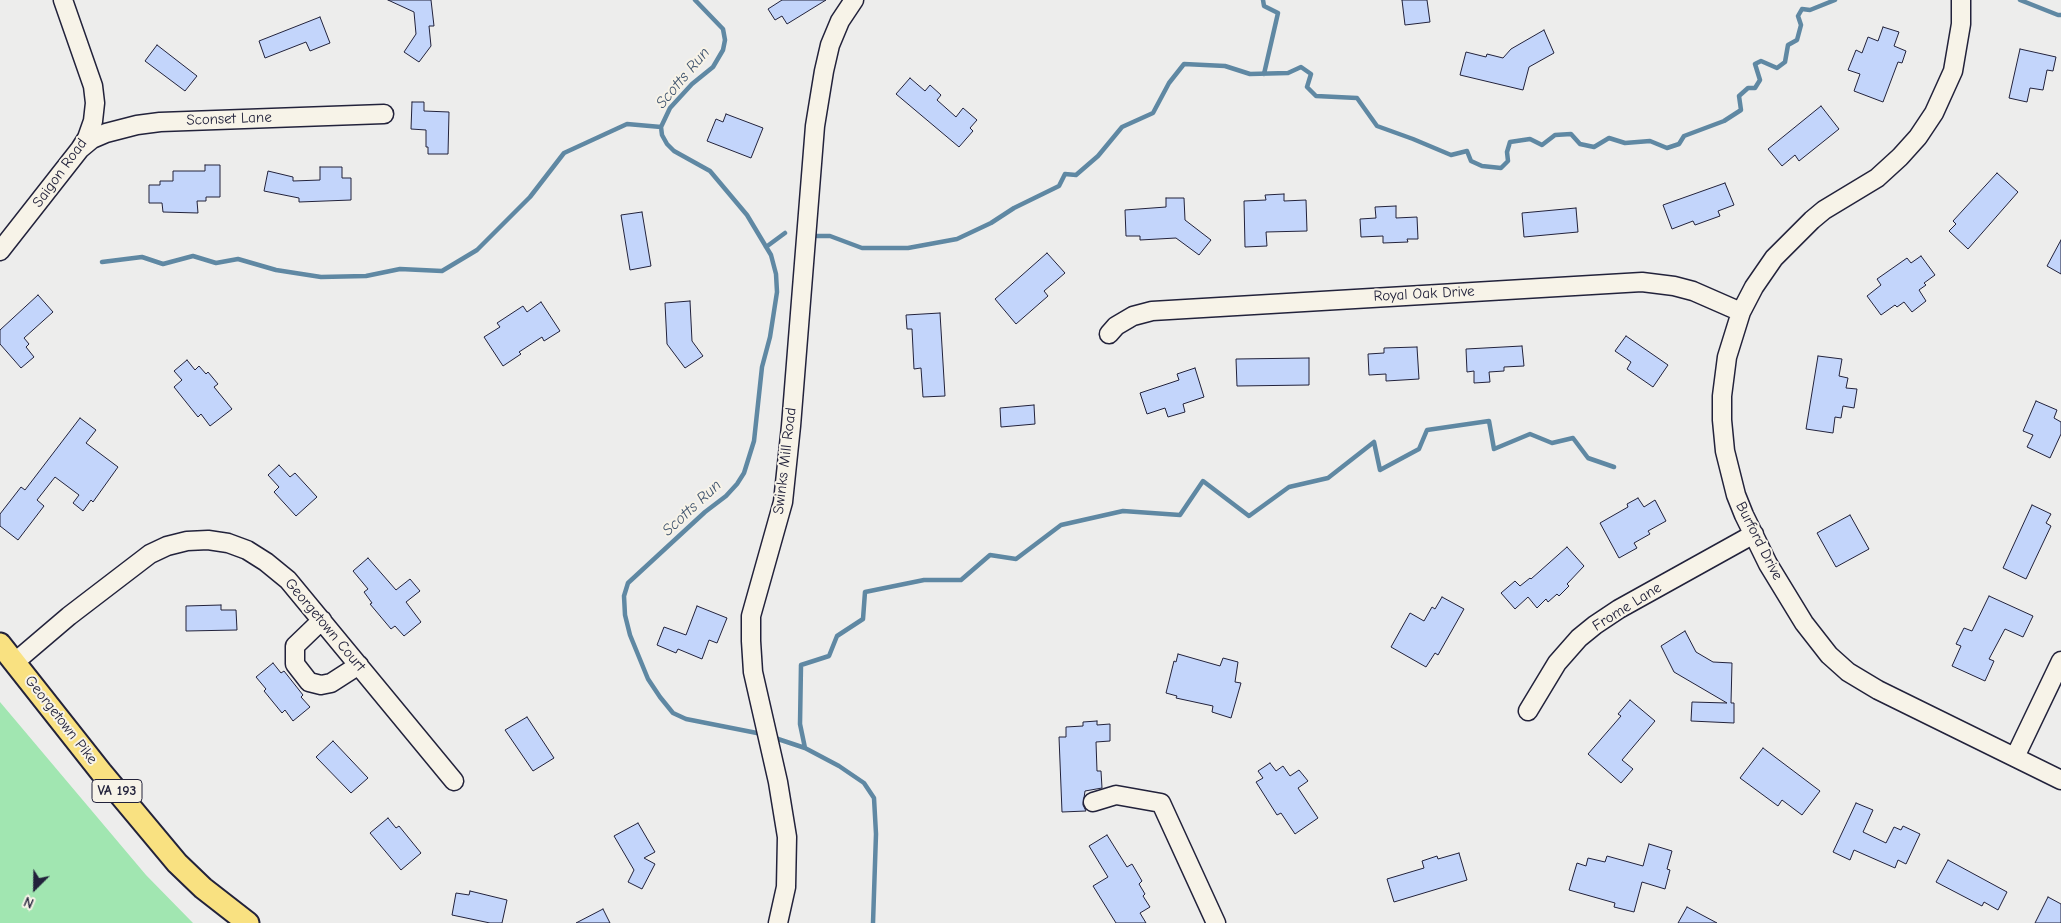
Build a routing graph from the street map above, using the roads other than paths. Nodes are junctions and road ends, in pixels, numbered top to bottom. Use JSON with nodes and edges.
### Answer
{"nodes":[{"id":1,"x":63,"y":0,"type":"edge"},
{"id":2,"x":854,"y":0,"type":"edge"},
{"id":3,"x":1961,"y":0,"type":"edge"},
{"id":4,"x":384,"y":114,"type":"dead end"},
{"id":5,"x":80,"y":149,"type":"junction"},
{"id":6,"x":0,"y":252,"type":"edge"},
{"id":7,"x":1741,"y":312,"type":"junction"},
{"id":8,"x":1109,"y":334,"type":"dead end"},
{"id":9,"x":1754,"y":534,"type":"junction"},
{"id":10,"x":322,"y":620,"type":"junction"},
{"id":11,"x":0,"y":644,"type":"edge"},
{"id":12,"x":2061,"y":661,"type":"edge"},
{"id":13,"x":16,"y":662,"type":"junction"},
{"id":14,"x":359,"y":665,"type":"junction"},
{"id":15,"x":1528,"y":711,"type":"dead end"},
{"id":16,"x":2015,"y":757,"type":"junction"},
{"id":17,"x":2061,"y":780,"type":"edge"},
{"id":18,"x":454,"y":781,"type":"dead end"},
{"id":19,"x":1093,"y":802,"type":"dead end"},
{"id":20,"x":248,"y":923,"type":"edge"},
{"id":21,"x":778,"y":923,"type":"edge"},
{"id":22,"x":1216,"y":923,"type":"edge"}],
"edges":[{"from":1,"to":5,"type":"street","name":"Saigon Road"},
{"from":2,"to":21,"type":"street","name":"Swinks Mill Road"},
{"from":3,"to":7,"type":"street","name":"Burford Drive"},
{"from":4,"to":5,"type":"street","name":"Sconset Lane"},
{"from":5,"to":6,"type":"street","name":"Saigon Road"},
{"from":7,"to":8,"type":"street","name":"Royal Oak Drive"},
{"from":7,"to":9,"type":"street","name":"Burford Drive"},
{"from":9,"to":15,"type":"street","name":"Frome Lane"},
{"from":9,"to":16,"type":"street","name":"Burford Drive"},
{"from":10,"to":13,"type":"street","name":"Georgetown Court"},
{"from":10,"to":14,"type":"street","name":"Georgetown Court"},
{"from":10,"to":14,"type":"street"},
{"from":11,"to":13,"type":"main road","name":"Georgetown Pike","number":"VA 193"},
{"from":12,"to":16,"type":"street"},
{"from":13,"to":20,"type":"main road","name":"Georgetown Pike","number":"VA 193"},
{"from":14,"to":18,"type":"street","name":"Georgetown Court"},
{"from":16,"to":17,"type":"street","name":"Burford Drive"},
{"from":19,"to":22,"type":"street"}]}
